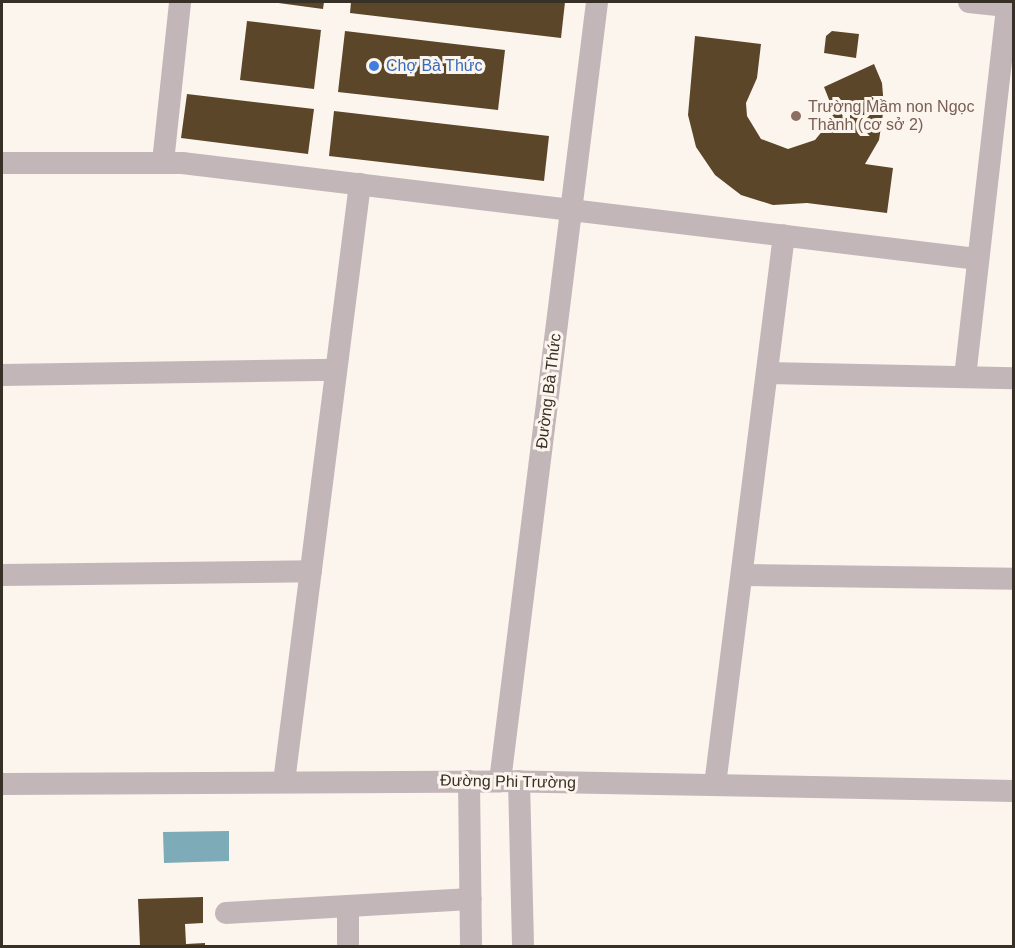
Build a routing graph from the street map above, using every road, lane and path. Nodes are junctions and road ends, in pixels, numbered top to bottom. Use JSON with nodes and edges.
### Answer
{"nodes":[{"id":1,"x":180,"y":2,"type":"edge"},
{"id":2,"x":597,"y":2,"type":"edge"},
{"id":3,"x":969,"y":2,"type":"edge"},
{"id":4,"x":1010,"y":6,"type":"edge"},
{"id":5,"x":163,"y":162,"type":"junction"},
{"id":6,"x":2,"y":163,"type":"edge"},
{"id":7,"x":360,"y":184,"type":"junction"},
{"id":8,"x":572,"y":209,"type":"junction"},
{"id":9,"x":784,"y":235,"type":"junction"},
{"id":10,"x":978,"y":259,"type":"junction"},
{"id":11,"x":336,"y":370,"type":"junction"},
{"id":12,"x":767,"y":373,"type":"junction"},
{"id":13,"x":2,"y":375,"type":"edge"},
{"id":14,"x":964,"y":377,"type":"junction"},
{"id":15,"x":1014,"y":378,"type":"edge"},
{"id":16,"x":311,"y":571,"type":"junction"},
{"id":17,"x":2,"y":575,"type":"edge"},
{"id":18,"x":742,"y":575,"type":"junction"},
{"id":19,"x":1014,"y":579,"type":"edge"},
{"id":20,"x":469,"y":781,"type":"junction"},
{"id":21,"x":510,"y":781,"type":"junction"},
{"id":22,"x":284,"y":782,"type":"junction"},
{"id":23,"x":2,"y":784,"type":"edge"},
{"id":24,"x":715,"y":785,"type":"junction"},
{"id":25,"x":1014,"y":791,"type":"edge"},
{"id":26,"x":471,"y":899,"type":"junction"},
{"id":27,"x":348,"y":906,"type":"junction"},
{"id":28,"x":226,"y":913,"type":"dead end"},
{"id":29,"x":348,"y":946,"type":"edge"},
{"id":30,"x":471,"y":946,"type":"edge"},
{"id":31,"x":523,"y":946,"type":"edge"}],
"edges":[{"from":1,"to":5,"type":"street"},
{"from":2,"to":8,"type":"street","name":"Đường Bà Thức"},
{"from":3,"to":4,"type":"street"},
{"from":4,"to":10,"type":"street"},
{"from":5,"to":6,"type":"street"},
{"from":5,"to":7,"type":"street"},
{"from":7,"to":8,"type":"street"},
{"from":7,"to":11,"type":"street"},
{"from":8,"to":9,"type":"street"},
{"from":8,"to":21,"type":"street","name":"Đường Bà Thức"},
{"from":9,"to":10,"type":"street"},
{"from":9,"to":12,"type":"street"},
{"from":10,"to":14,"type":"street"},
{"from":11,"to":13,"type":"street"},
{"from":11,"to":16,"type":"street"},
{"from":12,"to":14,"type":"street"},
{"from":12,"to":18,"type":"street"},
{"from":14,"to":15,"type":"street"},
{"from":16,"to":17,"type":"street"},
{"from":16,"to":22,"type":"street"},
{"from":18,"to":19,"type":"street"},
{"from":18,"to":24,"type":"street"},
{"from":20,"to":21,"type":"street","name":"Đường Phi Trường"},
{"from":20,"to":22,"type":"street","name":"Đường Phi Trường"},
{"from":20,"to":26,"type":"street"},
{"from":21,"to":24,"type":"street","name":"Đường Phi Trường"},
{"from":21,"to":31,"type":"street","name":"Đường Bà Thức"},
{"from":22,"to":23,"type":"street","name":"Đường Phi Trường"},
{"from":24,"to":25,"type":"street","name":"Đường Phi Trường"},
{"from":26,"to":27,"type":"street"},
{"from":26,"to":30,"type":"street"},
{"from":27,"to":28,"type":"street"},
{"from":27,"to":29,"type":"street"}]}
